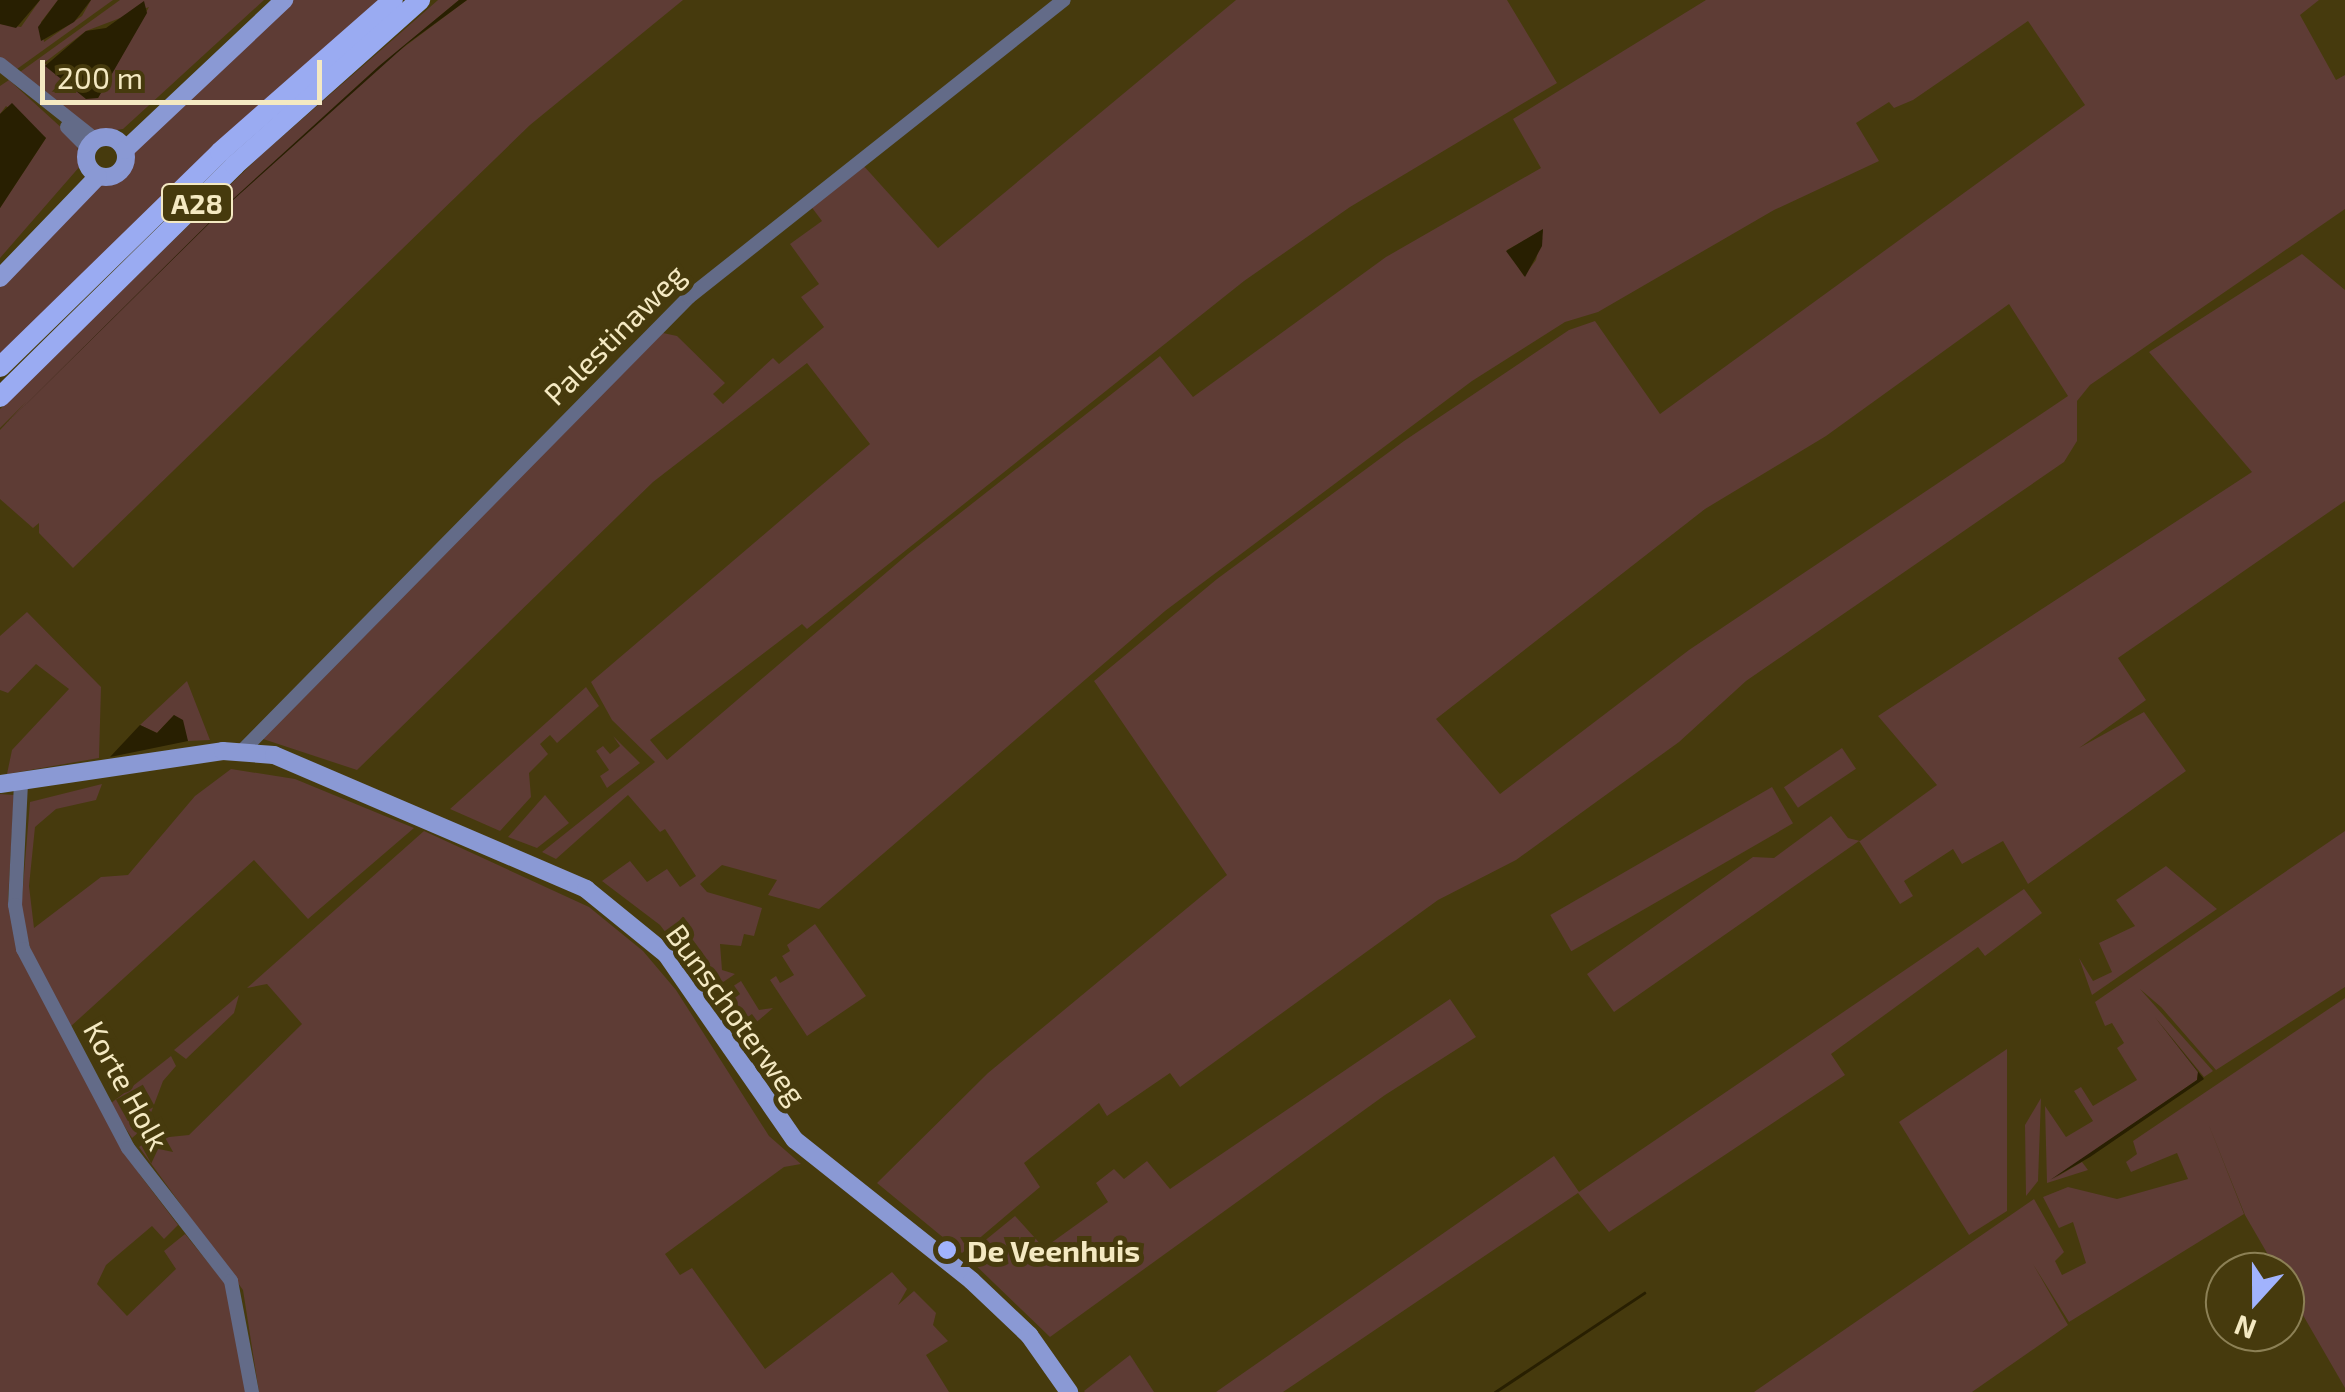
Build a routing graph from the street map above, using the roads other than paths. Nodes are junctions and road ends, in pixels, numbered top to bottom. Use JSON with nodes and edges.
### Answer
{"nodes":[{"id":1,"x":268,"y":0,"type":"edge"},
{"id":2,"x":284,"y":0,"type":"edge"},
{"id":3,"x":394,"y":0,"type":"edge"},
{"id":4,"x":420,"y":0,"type":"edge"},
{"id":5,"x":1064,"y":0,"type":"edge"},
{"id":6,"x":8,"y":71,"type":"edge"},
{"id":7,"x":92,"y":144,"type":"junction"},
{"id":8,"x":120,"y":145,"type":"junction"},
{"id":9,"x":94,"y":172,"type":"junction"},
{"id":10,"x":0,"y":262,"type":"edge"},
{"id":11,"x":0,"y":278,"type":"edge"},
{"id":12,"x":0,"y":367,"type":"edge"},
{"id":13,"x":0,"y":397,"type":"edge"},
{"id":14,"x":243,"y":750,"type":"junction"},
{"id":15,"x":21,"y":783,"type":"junction"},
{"id":16,"x":0,"y":784,"type":"edge"},
{"id":17,"x":252,"y":1392,"type":"edge"},
{"id":18,"x":1069,"y":1392,"type":"edge"}],
"edges":[{"from":1,"to":8,"type":"main road"},
{"from":2,"to":8,"type":"main road"},
{"from":3,"to":12,"type":"highway","number":"A28"},
{"from":4,"to":13,"type":"highway","number":"A28"},
{"from":5,"to":14,"type":"street","name":"Palestinaweg"},
{"from":6,"to":7,"type":"street"},
{"from":7,"to":8,"type":"main road"},
{"from":7,"to":9,"type":"main road"},
{"from":8,"to":9,"type":"main road"},
{"from":9,"to":10,"type":"main road"},
{"from":9,"to":11,"type":"main road"},
{"from":14,"to":15,"type":"main road","name":"Bunschoterweg"},
{"from":14,"to":18,"type":"main road","name":"Bunschoterweg"},
{"from":15,"to":16,"type":"main road","name":"Bunschoterweg"},
{"from":15,"to":17,"type":"street","name":"Korte Holk"}]}
